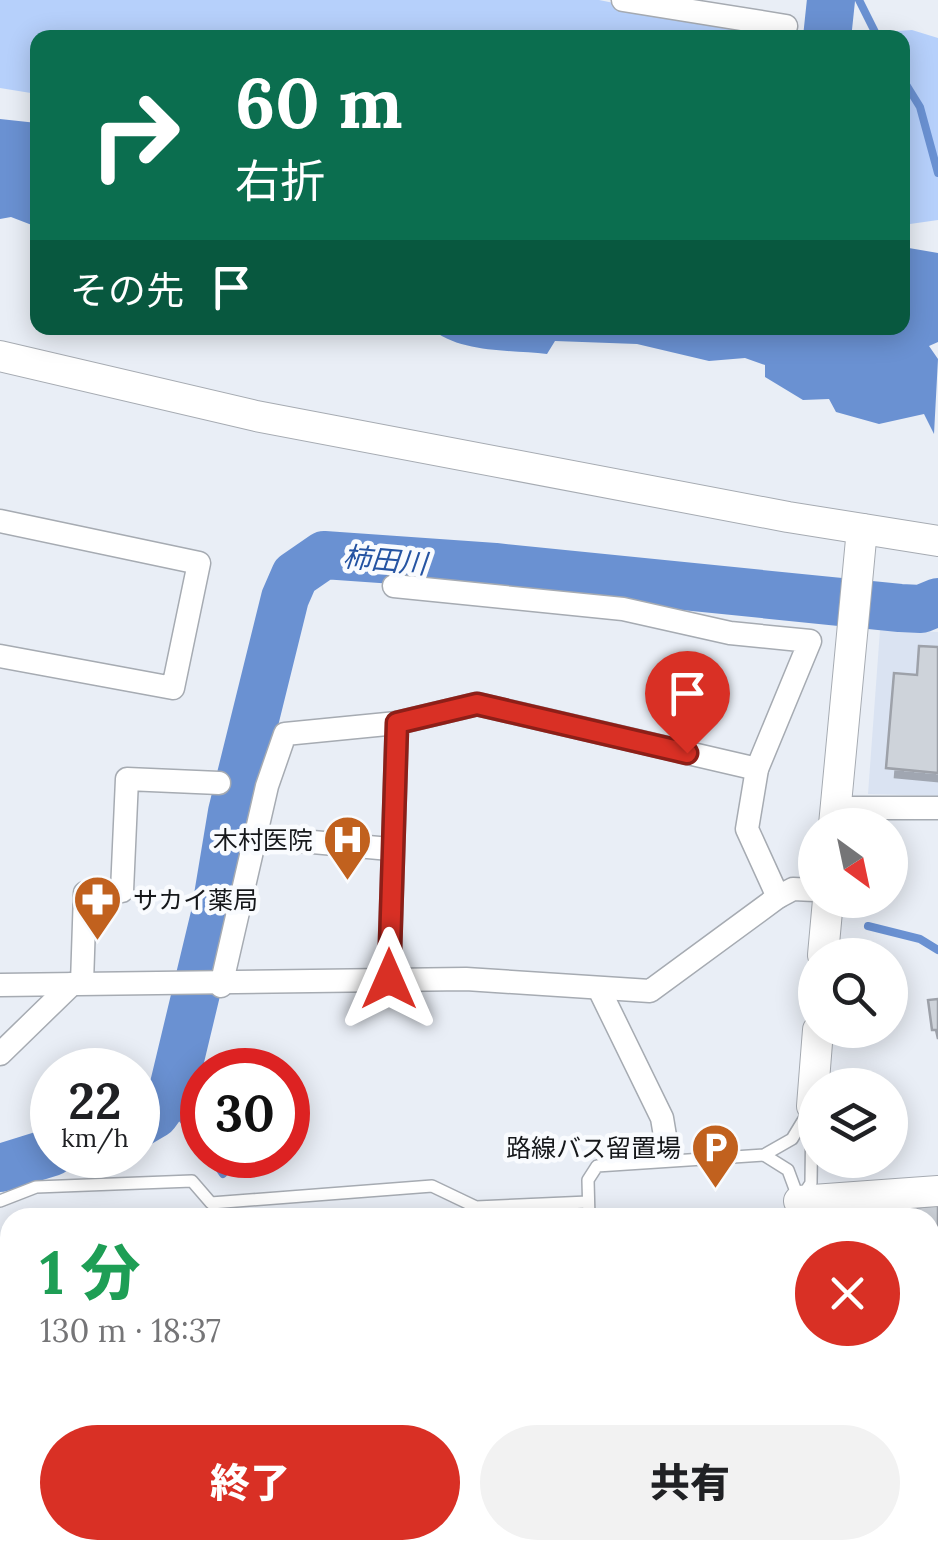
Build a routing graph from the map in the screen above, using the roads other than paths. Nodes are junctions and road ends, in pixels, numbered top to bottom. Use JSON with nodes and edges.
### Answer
{"nodes":[{"id":1,"x":623,"y":0,"type":"edge"},
{"id":2,"x":680,"y":5,"type":"edge"},
{"id":3,"x":786,"y":26,"type":"dead end"},
{"id":4,"x":3,"y":364,"type":"edge"},
{"id":5,"x":0,"y":522,"type":"edge"},
{"id":6,"x":862,"y":529,"type":"junction"},
{"id":7,"x":938,"y":541,"type":"edge"},
{"id":8,"x":394,"y":586,"type":"dead end"},
{"id":9,"x":0,"y":656,"type":"edge"},
{"id":10,"x":397,"y":723,"type":"junction"},
{"id":11,"x":756,"y":769,"type":"junction"},
{"id":12,"x":219,"y":782,"type":"dead end"},
{"id":13,"x":836,"y":808,"type":"edge"},
{"id":14,"x":938,"y":808,"type":"edge"},
{"id":15,"x":908,"y":811,"type":"edge"},
{"id":16,"x":257,"y":837,"type":"junction"},
{"id":17,"x":390,"y":848,"type":"junction"},
{"id":18,"x":798,"y":888,"type":"edge"},
{"id":19,"x":778,"y":897,"type":"junction"},
{"id":20,"x":389,"y":979,"type":"junction"},
{"id":21,"x":77,"y":984,"type":"junction"},
{"id":22,"x":0,"y":985,"type":"edge"},
{"id":23,"x":203,"y":986,"type":"junction"},
{"id":24,"x":600,"y":991,"type":"junction"},
{"id":25,"x":0,"y":1054,"type":"edge"},
{"id":26,"x":798,"y":1129,"type":"edge"},
{"id":27,"x":664,"y":1136,"type":"dead end"},
{"id":28,"x":764,"y":1155,"type":"junction"},
{"id":29,"x":810,"y":1178,"type":"edge"},
{"id":30,"x":938,"y":1191,"type":"edge"},
{"id":31,"x":0,"y":1201,"type":"edge"},
{"id":32,"x":588,"y":1202,"type":"junction"},
{"id":33,"x":211,"y":1203,"type":"junction"},
{"id":34,"x":211,"y":1208,"type":"edge"},
{"id":35,"x":588,"y":1208,"type":"edge"},
{"id":36,"x":794,"y":1208,"type":"edge"},
{"id":37,"x":795,"y":1208,"type":"edge"},
{"id":38,"x":809,"y":1208,"type":"edge"}],
"edges":[{"from":1,"to":2,"type":"street"},
{"from":2,"to":3,"type":"street"},
{"from":4,"to":6,"type":"street"},
{"from":5,"to":9,"type":"street"},
{"from":6,"to":7,"type":"street"},
{"from":6,"to":13,"type":"street"},
{"from":8,"to":11,"type":"street"},
{"from":10,"to":11,"type":"street"},
{"from":10,"to":16,"type":"street"},
{"from":10,"to":17,"type":"street"},
{"from":11,"to":19,"type":"street"},
{"from":12,"to":21,"type":"street"},
{"from":14,"to":15,"type":"street"},
{"from":16,"to":17,"type":"street"},
{"from":16,"to":23,"type":"street"},
{"from":17,"to":20,"type":"street"},
{"from":18,"to":19,"type":"street"},
{"from":19,"to":24,"type":"street"},
{"from":20,"to":23,"type":"street"},
{"from":20,"to":24,"type":"street"},
{"from":21,"to":22,"type":"street"},
{"from":21,"to":23,"type":"street"},
{"from":21,"to":25,"type":"street"},
{"from":24,"to":27,"type":"street"},
{"from":26,"to":28,"type":"lane"},
{"from":28,"to":32,"type":"lane"},
{"from":28,"to":36,"type":"lane"},
{"from":29,"to":37,"type":"lane"},
{"from":30,"to":38,"type":"street"},
{"from":31,"to":33,"type":"lane"},
{"from":32,"to":33,"type":"lane"},
{"from":32,"to":35,"type":"lane"},
{"from":33,"to":34,"type":"lane"}]}
